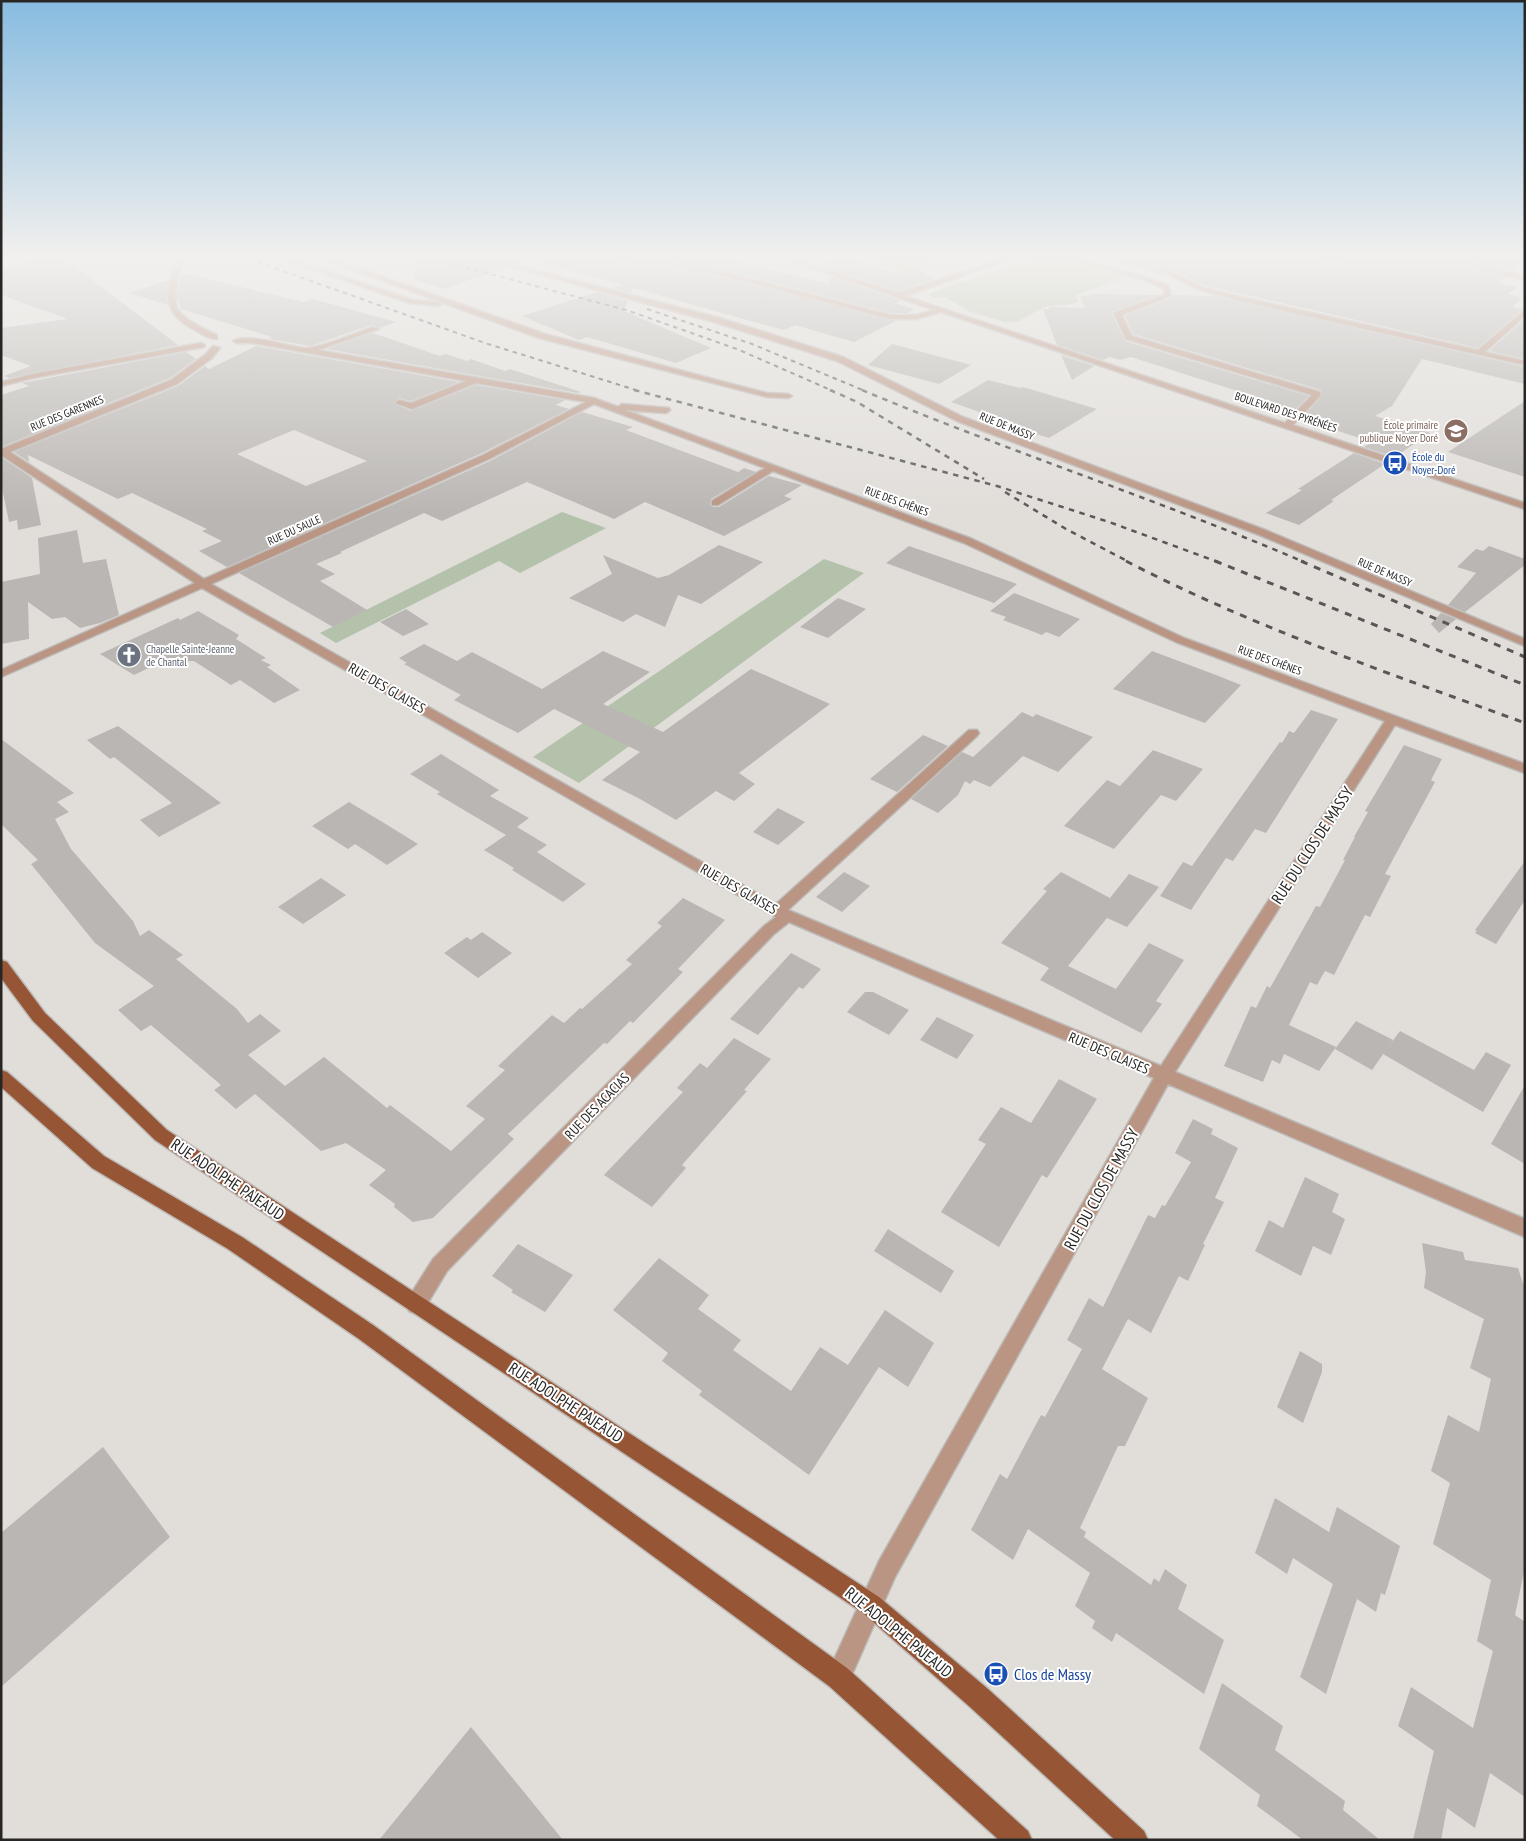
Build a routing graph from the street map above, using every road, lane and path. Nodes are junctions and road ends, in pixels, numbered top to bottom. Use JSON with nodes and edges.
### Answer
{"nodes":[{"id":1,"x":202,"y":342,"type":"edge"},
{"id":2,"x":220,"y":342,"type":"edge"},
{"id":3,"x":224,"y":342,"type":"edge"},
{"id":4,"x":257,"y":342,"type":"edge"},
{"id":5,"x":337,"y":342,"type":"edge"},
{"id":6,"x":564,"y":342,"type":"edge"},
{"id":7,"x":787,"y":342,"type":"edge"},
{"id":8,"x":1037,"y":342,"type":"edge"},
{"id":9,"x":1145,"y":342,"type":"edge"},
{"id":10,"x":1434,"y":342,"type":"edge"},
{"id":11,"x":1492,"y":342,"type":"edge"},
{"id":12,"x":201,"y":345,"type":"junction"},
{"id":13,"x":310,"y":351,"type":"junction"},
{"id":14,"x":1480,"y":352,"type":"junction"},
{"id":15,"x":1525,"y":363,"type":"edge"},
{"id":16,"x":476,"y":380,"type":"junction"},
{"id":17,"x":1,"y":384,"type":"edge"},
{"id":18,"x":788,"y":396,"type":"dead end"},
{"id":19,"x":594,"y":401,"type":"junction"},
{"id":20,"x":399,"y":403,"type":"dead end"},
{"id":21,"x":616,"y":409,"type":"junction"},
{"id":22,"x":666,"y":410,"type":"dead end"},
{"id":23,"x":1288,"y":425,"type":"junction"},
{"id":24,"x":2,"y":452,"type":"edge"},
{"id":25,"x":772,"y":468,"type":"junction"},
{"id":26,"x":715,"y":503,"type":"dead end"},
{"id":27,"x":1525,"y":506,"type":"edge"},
{"id":28,"x":969,"y":528,"type":"dead end"},
{"id":29,"x":1006,"y":559,"type":"junction"},
{"id":30,"x":205,"y":585,"type":"junction"},
{"id":31,"x":1525,"y":643,"type":"edge"},
{"id":32,"x":1,"y":674,"type":"edge"},
{"id":33,"x":1393,"y":719,"type":"junction"},
{"id":34,"x":973,"y":733,"type":"dead end"},
{"id":35,"x":1525,"y":769,"type":"edge"},
{"id":36,"x":782,"y":914,"type":"junction"},
{"id":37,"x":1,"y":966,"type":"edge"},
{"id":38,"x":1164,"y":1076,"type":"junction"},
{"id":39,"x":1,"y":1077,"type":"edge"},
{"id":40,"x":1525,"y":1228,"type":"edge"},
{"id":41,"x":416,"y":1304,"type":"junction"},
{"id":42,"x":871,"y":1604,"type":"junction"},
{"id":43,"x":838,"y":1677,"type":"junction"},
{"id":44,"x":1019,"y":1840,"type":"edge"},
{"id":45,"x":1134,"y":1840,"type":"edge"}],
"edges":[{"from":1,"to":12,"type":"street"},
{"from":2,"to":12,"type":"street"},
{"from":3,"to":24,"type":"street","name":"RUE DES GARENNES"},
{"from":4,"to":13,"type":"street","name":"RUE DES CHÊNES"},
{"from":5,"to":13,"type":"street"},
{"from":6,"to":18,"type":"street"},
{"from":7,"to":31,"type":"street","name":"RUE DE MASSY"},
{"from":8,"to":23,"type":"street","name":"BOULEVARD DES PYRÉNÉES"},
{"from":9,"to":23,"type":"street"},
{"from":10,"to":14,"type":"street"},
{"from":11,"to":14,"type":"street"},
{"from":12,"to":17,"type":"street"},
{"from":13,"to":16,"type":"street","name":"RUE DES CHÊNES"},
{"from":14,"to":15,"type":"street"},
{"from":16,"to":19,"type":"street","name":"RUE DES CHÊNES"},
{"from":16,"to":20,"type":"street"},
{"from":19,"to":21,"type":"street","name":"RUE DES CHÊNES"},
{"from":19,"to":30,"type":"street","name":"RUE DU SAULE"},
{"from":21,"to":22,"type":"street"},
{"from":21,"to":25,"type":"street","name":"RUE DES CHÊNES"},
{"from":23,"to":27,"type":"street","name":"BOULEVARD DES PYRÉNÉES"},
{"from":24,"to":30,"type":"street","name":"RUE DES GLAISES"},
{"from":25,"to":26,"type":"street"},
{"from":25,"to":29,"type":"street","name":"RUE DES CHÊNES"},
{"from":28,"to":29,"type":"street"},
{"from":29,"to":33,"type":"street","name":"RUE DES CHÊNES"},
{"from":30,"to":32,"type":"street","name":"RUE DU SAULE"},
{"from":30,"to":36,"type":"street","name":"RUE DES GLAISES"},
{"from":33,"to":35,"type":"street","name":"RUE DES CHÊNES"},
{"from":33,"to":38,"type":"street","name":"RUE DU CLOS DE MASSY"},
{"from":34,"to":36,"type":"street","name":"RUE DES ACACIAS"},
{"from":36,"to":38,"type":"street","name":"RUE DES GLAISES"},
{"from":36,"to":41,"type":"street","name":"RUE DES ACACIAS"},
{"from":37,"to":41,"type":"main road","name":"RUE ADOLPHE PAJEAUD"},
{"from":38,"to":40,"type":"street","name":"RUE DES GLAISES"},
{"from":38,"to":42,"type":"street","name":"RUE DU CLOS DE MASSY"},
{"from":39,"to":43,"type":"main road"},
{"from":41,"to":42,"type":"main road","name":"RUE ADOLPHE PAJEAUD"},
{"from":42,"to":43,"type":"street","name":"RUE DU CLOS DE MASSY"},
{"from":42,"to":45,"type":"main road","name":"RUE ADOLPHE PAJEAUD"},
{"from":43,"to":44,"type":"main road"}]}
